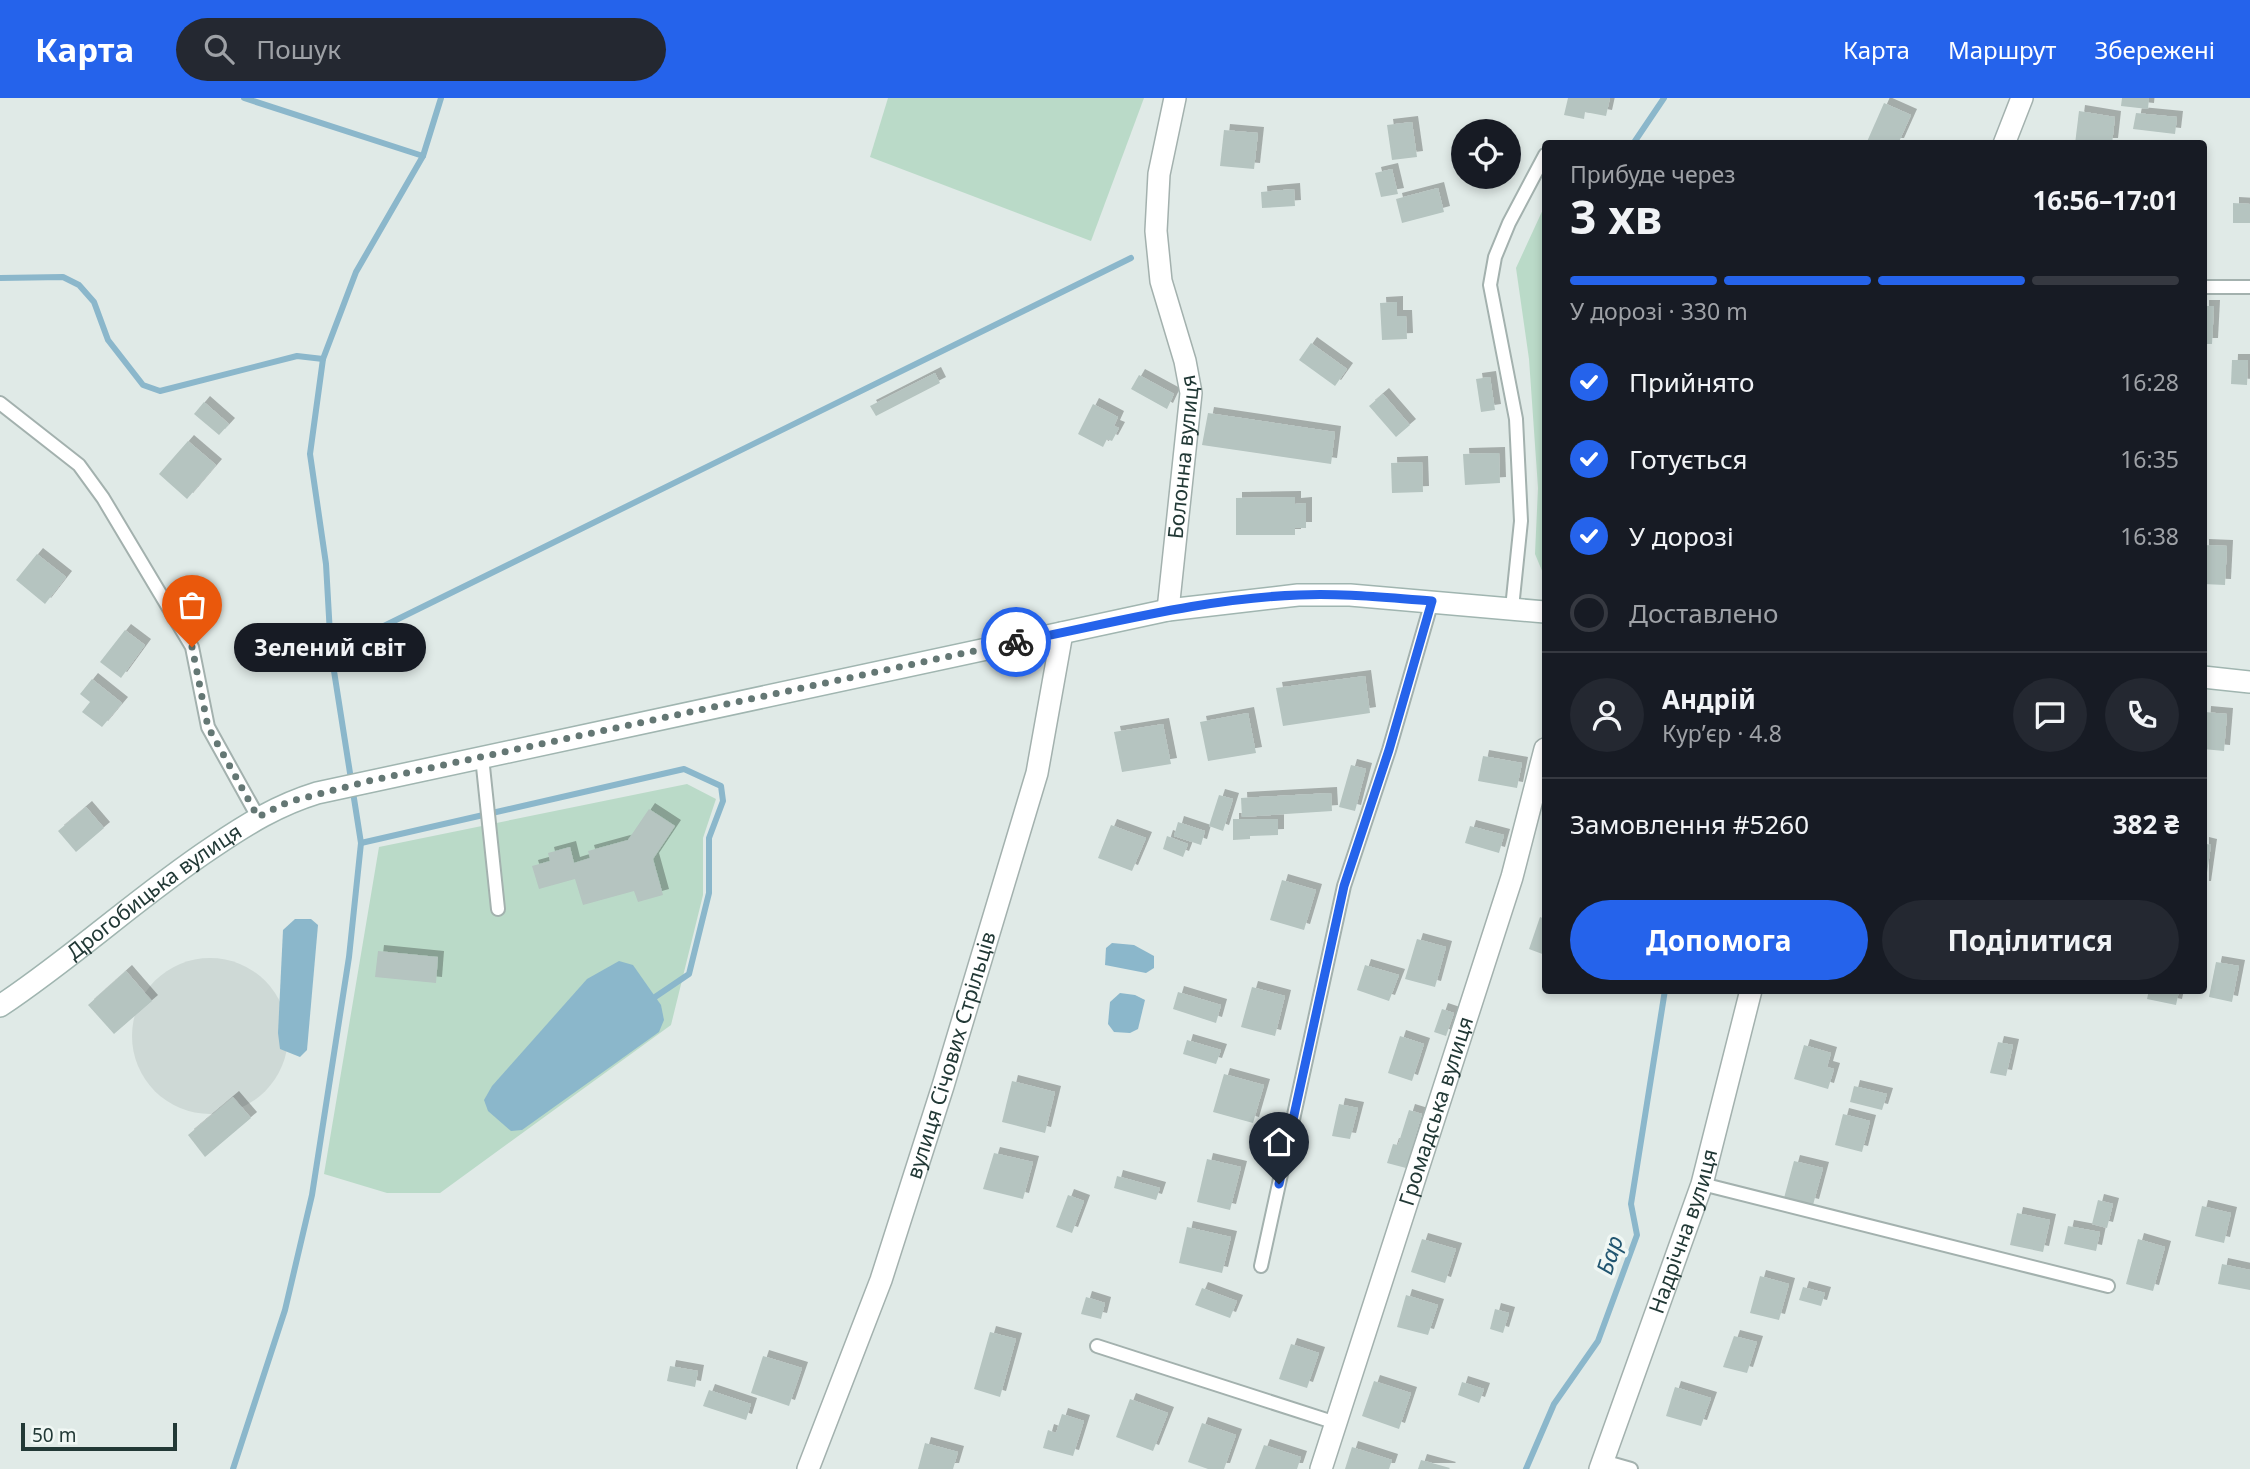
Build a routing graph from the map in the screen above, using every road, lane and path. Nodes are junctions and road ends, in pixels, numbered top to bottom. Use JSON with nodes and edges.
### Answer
{"nodes":[{"id":1,"x":1175,"y":98,"type":"edge"},
{"id":2,"x":2021,"y":98,"type":"edge"},
{"id":3,"x":2005,"y":140,"type":"edge"},
{"id":4,"x":1542,"y":161,"type":"edge"},
{"id":5,"x":2207,"y":287,"type":"edge"},
{"id":6,"x":2250,"y":287,"type":"edge"},
{"id":7,"x":0,"y":403,"type":"edge"},
{"id":8,"x":1432,"y":601,"type":"junction"},
{"id":9,"x":1513,"y":608,"type":"junction"},
{"id":10,"x":1168,"y":610,"type":"junction"},
{"id":11,"x":1542,"y":612,"type":"edge"},
{"id":12,"x":1062,"y":633,"type":"junction"},
{"id":13,"x":2207,"y":677,"type":"edge"},
{"id":14,"x":2250,"y":682,"type":"edge"},
{"id":15,"x":482,"y":757,"type":"junction"},
{"id":16,"x":1542,"y":761,"type":"edge"},
{"id":17,"x":258,"y":817,"type":"junction"},
{"id":18,"x":499,"y":909,"type":"dead end"},
{"id":19,"x":1751,"y":994,"type":"edge"},
{"id":20,"x":0,"y":1006,"type":"edge"},
{"id":21,"x":1702,"y":1184,"type":"junction"},
{"id":22,"x":1261,"y":1266,"type":"dead end"},
{"id":23,"x":2108,"y":1286,"type":"dead end"},
{"id":24,"x":1097,"y":1346,"type":"dead end"},
{"id":25,"x":1336,"y":1423,"type":"junction"},
{"id":26,"x":1602,"y":1465,"type":"edge"},
{"id":27,"x":808,"y":1469,"type":"edge"},
{"id":28,"x":1321,"y":1469,"type":"edge"},
{"id":29,"x":1631,"y":1469,"type":"edge"}],
"edges":[{"from":1,"to":10,"type":"street","name":"Болонна вулиця"},
{"from":2,"to":3,"type":"street"},
{"from":4,"to":9,"type":"lane"},
{"from":5,"to":6,"type":"lane"},
{"from":7,"to":17,"type":"lane"},
{"from":8,"to":9,"type":"street","name":"Дрогобицька вулиця"},
{"from":8,"to":10,"type":"street","name":"Дрогобицька вулиця"},
{"from":8,"to":22,"type":"lane"},
{"from":9,"to":11,"type":"street","name":"Дрогобицька вулиця"},
{"from":10,"to":12,"type":"street","name":"Дрогобицька вулиця"},
{"from":12,"to":15,"type":"street","name":"Дрогобицька вулиця"},
{"from":12,"to":27,"type":"street","name":"вулиця Січових Стрільців"},
{"from":13,"to":14,"type":"street"},
{"from":15,"to":17,"type":"street","name":"Дрогобицька вулиця"},
{"from":15,"to":18,"type":"lane"},
{"from":16,"to":25,"type":"street","name":"Громадська вулиця"},
{"from":17,"to":20,"type":"street","name":"Дрогобицька вулиця"},
{"from":19,"to":21,"type":"street","name":"Надрічна вулиця"},
{"from":21,"to":23,"type":"lane"},
{"from":21,"to":26,"type":"street","name":"Надрічна вулиця"},
{"from":24,"to":25,"type":"lane"},
{"from":25,"to":28,"type":"street","name":"Громадська вулиця"},
{"from":26,"to":29,"type":"lane"}]}
